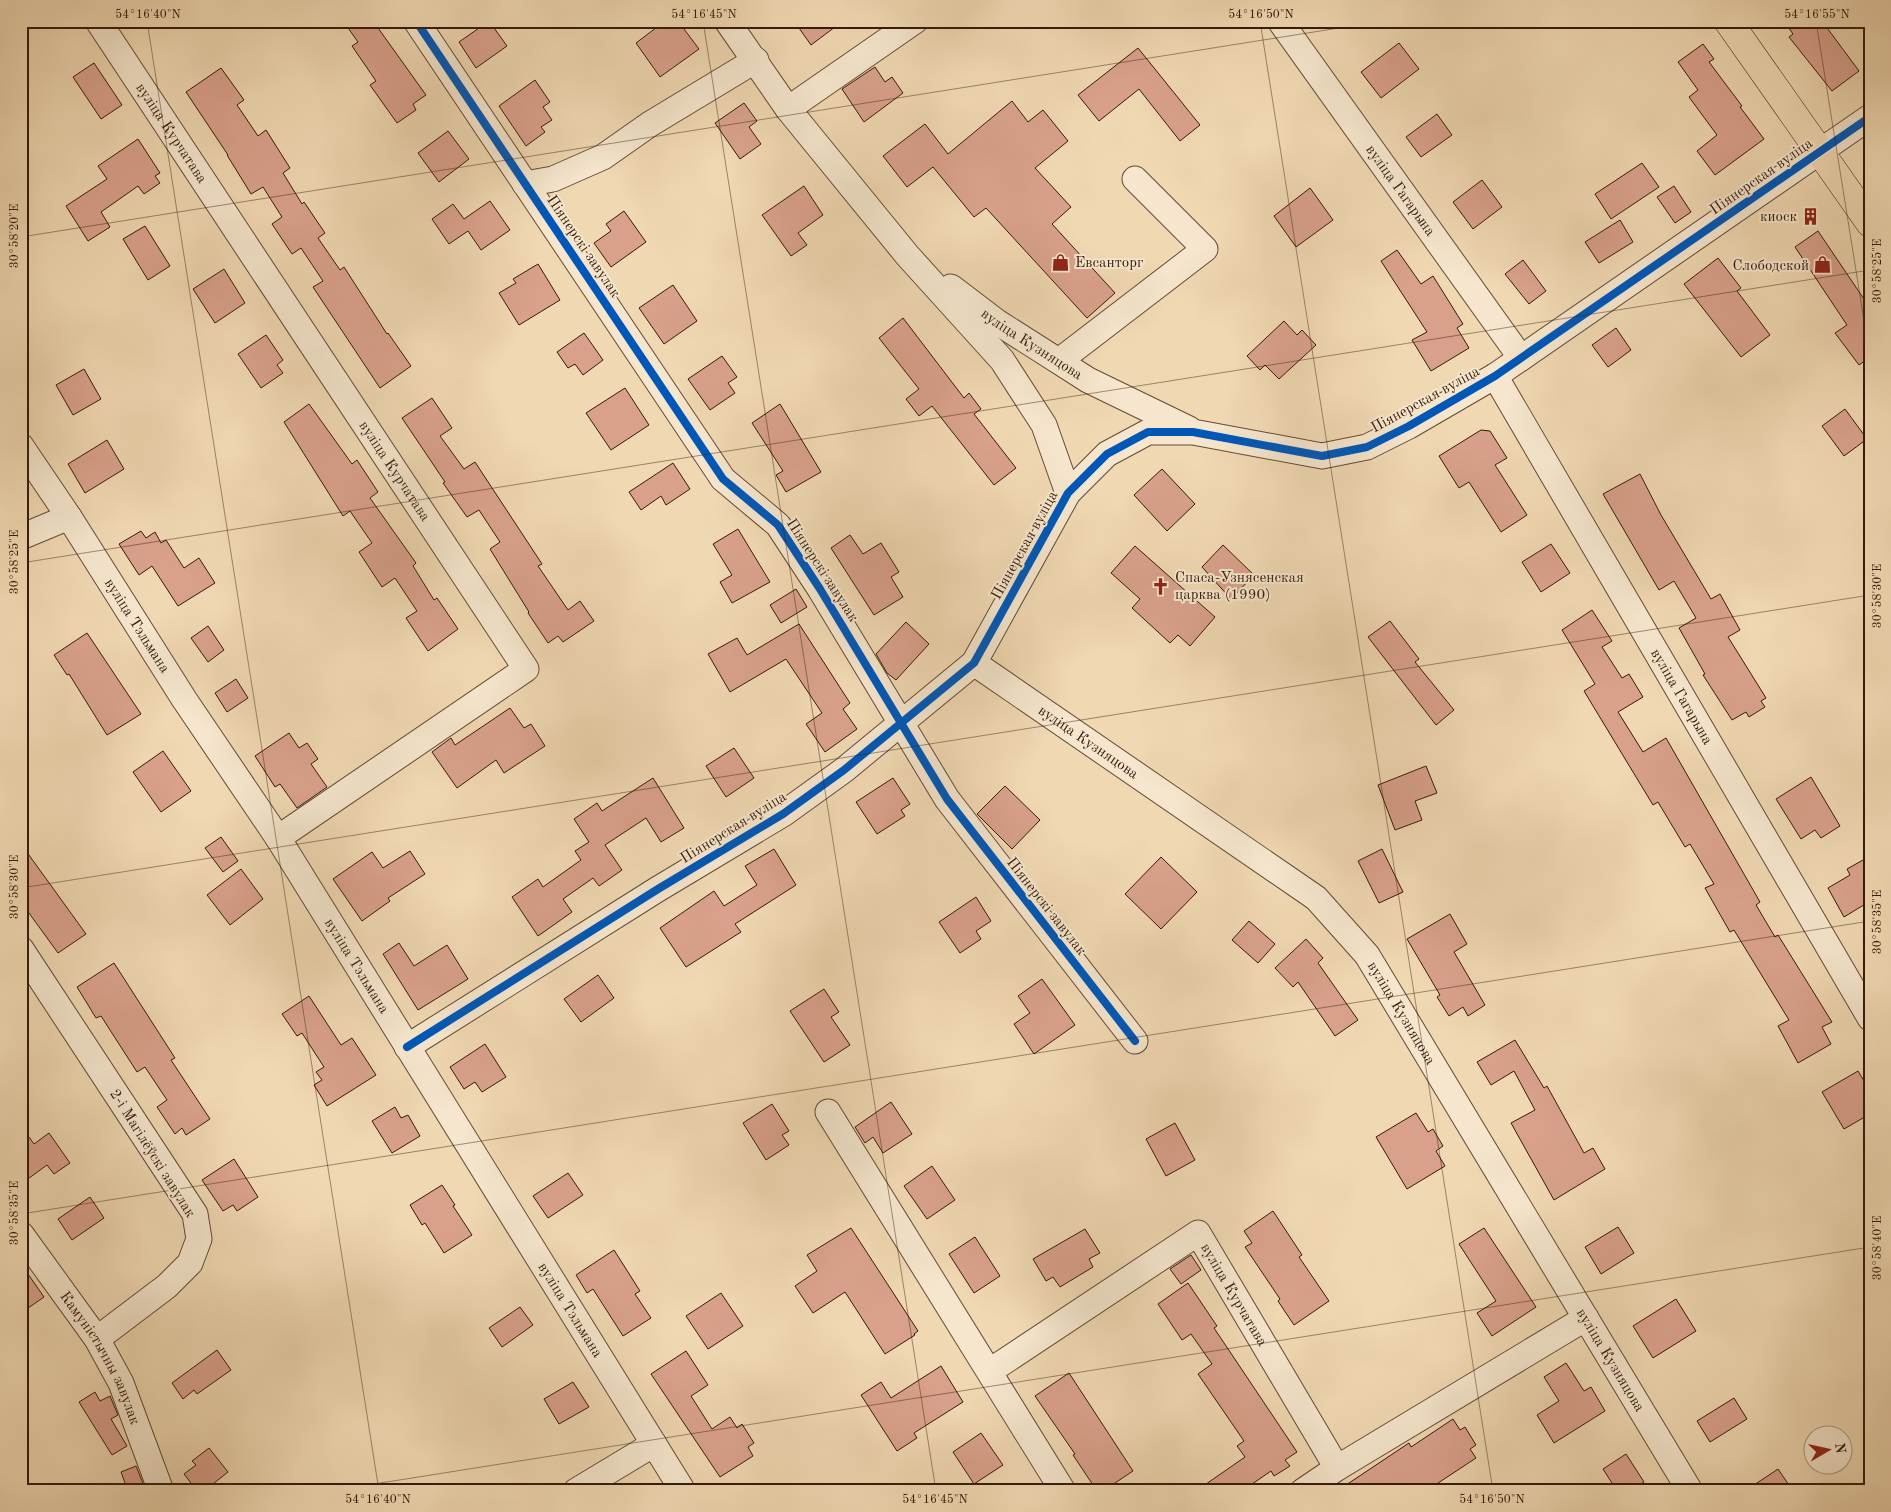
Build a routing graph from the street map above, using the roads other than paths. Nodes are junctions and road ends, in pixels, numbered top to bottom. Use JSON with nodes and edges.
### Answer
{"nodes":[{"id":1,"x":98,"y":21,"type":"edge"},
{"id":2,"x":416,"y":21,"type":"edge"},
{"id":3,"x":727,"y":21,"type":"edge"},
{"id":4,"x":915,"y":21,"type":"edge"},
{"id":5,"x":1280,"y":21,"type":"edge"},
{"id":6,"x":1728,"y":21,"type":"edge"},
{"id":7,"x":756,"y":60,"type":"junction"},
{"id":8,"x":788,"y":109,"type":"junction"},
{"id":9,"x":1870,"y":117,"type":"edge"},
{"id":10,"x":1821,"y":152,"type":"junction"},
{"id":11,"x":1135,"y":179,"type":"dead end"},
{"id":12,"x":525,"y":184,"type":"junction"},
{"id":13,"x":1870,"y":224,"type":"edge"},
{"id":14,"x":907,"y":255,"type":"junction"},
{"id":15,"x":1521,"y":358,"type":"junction"},
{"id":16,"x":1058,"y":361,"type":"junction"},
{"id":17,"x":1495,"y":376,"type":"junction"},
{"id":18,"x":1193,"y":432,"type":"junction"},
{"id":19,"x":21,"y":446,"type":"edge"},
{"id":20,"x":1068,"y":493,"type":"junction"},
{"id":21,"x":69,"y":516,"type":"junction"},
{"id":22,"x":21,"y":537,"type":"edge"},
{"id":23,"x":974,"y":663,"type":"junction"},
{"id":24,"x":902,"y":723,"type":"junction"},
{"id":25,"x":278,"y":838,"type":"junction"},
{"id":26,"x":21,"y":949,"type":"edge"},
{"id":27,"x":1870,"y":1018,"type":"edge"},
{"id":28,"x":1135,"y":1041,"type":"dead end"},
{"id":29,"x":407,"y":1047,"type":"junction"},
{"id":30,"x":828,"y":1112,"type":"dead end"},
{"id":31,"x":21,"y":1234,"type":"edge"},
{"id":32,"x":1586,"y":1318,"type":"junction"},
{"id":33,"x":97,"y":1339,"type":"junction"},
{"id":34,"x":990,"y":1371,"type":"junction"},
{"id":35,"x":654,"y":1444,"type":"junction"},
{"id":36,"x":1337,"y":1468,"type":"junction"},
{"id":37,"x":161,"y":1491,"type":"edge"},
{"id":38,"x":576,"y":1491,"type":"edge"},
{"id":39,"x":683,"y":1491,"type":"edge"},
{"id":40,"x":1063,"y":1491,"type":"edge"},
{"id":41,"x":1303,"y":1491,"type":"edge"},
{"id":42,"x":1690,"y":1491,"type":"edge"}],
"edges":[{"from":1,"to":25,"type":"street","name":"вуліца Курчатава"},
{"from":2,"to":12,"type":"street","name":"Піянерскі завулак"},
{"from":3,"to":7,"type":"street","name":"вуліца Кузняцова"},
{"from":4,"to":8,"type":"street"},
{"from":5,"to":15,"type":"street","name":"вуліца Гагарына"},
{"from":6,"to":10,"type":"main road"},
{"from":7,"to":8,"type":"street","name":"вуліца Кузняцова"},
{"from":7,"to":12,"type":"street"},
{"from":8,"to":14,"type":"street","name":"вуліца Кузняцова"},
{"from":9,"to":10,"type":"street","name":"Піянерская вуліца"},
{"from":10,"to":13,"type":"main road"},
{"from":10,"to":15,"type":"street","name":"Піянерская вуліца"},
{"from":11,"to":16,"type":"street"},
{"from":12,"to":24,"type":"street","name":"Піянерскі завулак"},
{"from":14,"to":16,"type":"street","name":"вуліца Кузняцова"},
{"from":14,"to":20,"type":"street","name":"вуліца Кузняцова"},
{"from":15,"to":17,"type":"street","name":"Піянерская вуліца"},
{"from":16,"to":18,"type":"street","name":"вуліца Кузняцова"},
{"from":17,"to":18,"type":"street","name":"Піянерская вуліца"},
{"from":17,"to":27,"type":"street","name":"вуліца Гагарына"},
{"from":18,"to":20,"type":"street","name":"Піянерская вуліца"},
{"from":19,"to":21,"type":"street","name":"вуліца Тэльмана"},
{"from":20,"to":23,"type":"street","name":"Піянерская вуліца"},
{"from":21,"to":22,"type":"street"},
{"from":21,"to":25,"type":"street","name":"вуліца Тэльмана"},
{"from":23,"to":24,"type":"street","name":"Піянерская вуліца"},
{"from":23,"to":32,"type":"street","name":"вуліца Кузняцова"},
{"from":24,"to":28,"type":"street","name":"Піянерскі завулак"},
{"from":24,"to":29,"type":"street","name":"Піянерская вуліца"},
{"from":25,"to":29,"type":"street","name":"вуліца Тэльмана"},
{"from":26,"to":33,"type":"street","name":"2-і Магілёўскі завулак"},
{"from":29,"to":35,"type":"street","name":"вуліца Тэльмана"},
{"from":30,"to":34,"type":"street"},
{"from":31,"to":33,"type":"street","name":"Камуністычны завулак"},
{"from":32,"to":36,"type":"street"},
{"from":32,"to":42,"type":"street","name":"вуліца Кузняцова"},
{"from":33,"to":37,"type":"street","name":"Камуністычны завулак"},
{"from":34,"to":36,"type":"street","name":"вуліца Курчатава"},
{"from":34,"to":40,"type":"street"},
{"from":35,"to":38,"type":"street"},
{"from":35,"to":39,"type":"street","name":"вуліца Тэльмана"},
{"from":36,"to":41,"type":"street"}]}
